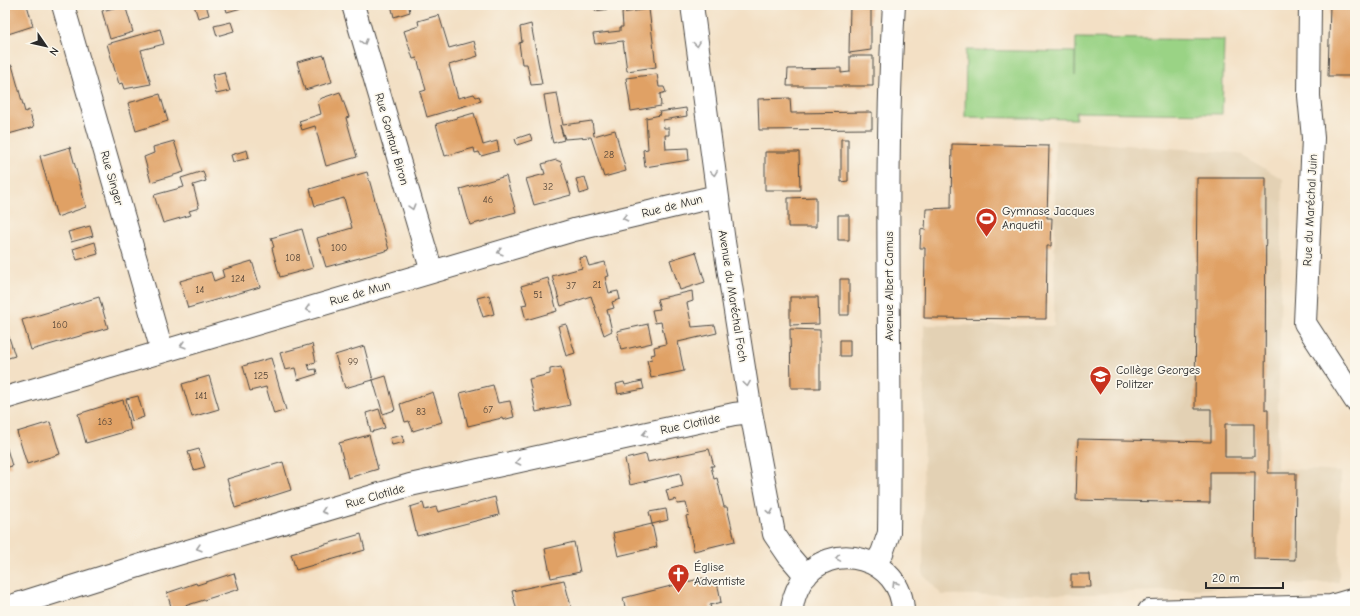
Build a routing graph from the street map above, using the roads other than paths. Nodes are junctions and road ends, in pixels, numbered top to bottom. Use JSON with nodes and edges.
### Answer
{"nodes":[{"id":1,"x":63,"y":5,"type":"edge"},
{"id":2,"x":352,"y":5,"type":"edge"},
{"id":3,"x":692,"y":5,"type":"edge"},
{"id":4,"x":894,"y":5,"type":"edge"},
{"id":5,"x":1310,"y":5,"type":"edge"},
{"id":6,"x":717,"y":196,"type":"junction"},
{"id":7,"x":432,"y":272,"type":"junction"},
{"id":8,"x":162,"y":351,"type":"junction"},
{"id":9,"x":5,"y":398,"type":"edge"},
{"id":10,"x":1355,"y":400,"type":"edge"},
{"id":11,"x":751,"y":412,"type":"junction"},
{"id":12,"x":875,"y":564,"type":"junction"},
{"id":13,"x":806,"y":576,"type":"junction"},
{"id":14,"x":1355,"y":599,"type":"edge"},
{"id":15,"x":5,"y":608,"type":"edge"},
{"id":16,"x":792,"y":611,"type":"edge"},
{"id":17,"x":903,"y":611,"type":"edge"},
{"id":18,"x":1149,"y":611,"type":"edge"}],
"edges":[{"from":1,"to":8,"type":"street","name":"Rue Singer"},
{"from":2,"to":7,"type":"street","name":"Rue Gontaut Biron","one_way":true},
{"from":3,"to":6,"type":"street","name":"Avenue du Maréchal Foch","one_way":true},
{"from":4,"to":12,"type":"street","name":"Avenue Albert Camus"},
{"from":5,"to":10,"type":"street","name":"Rue du Maréchal Juin"},
{"from":6,"to":7,"type":"street","name":"Rue de Mun","one_way":true},
{"from":6,"to":11,"type":"street","name":"Avenue du Maréchal Foch","one_way":true},
{"from":7,"to":8,"type":"street","name":"Rue de Mun","one_way":true},
{"from":8,"to":9,"type":"street","name":"Rue de Mun"},
{"from":11,"to":13,"type":"street","name":"Avenue du Maréchal Foch","one_way":true},
{"from":11,"to":15,"type":"street","name":"Rue Clotilde","one_way":true},
{"from":12,"to":13,"type":"street","one_way":true},
{"from":17,"to":12,"type":"street","one_way":true},
{"from":13,"to":16,"type":"street"},
{"from":14,"to":18,"type":"street"}]}
